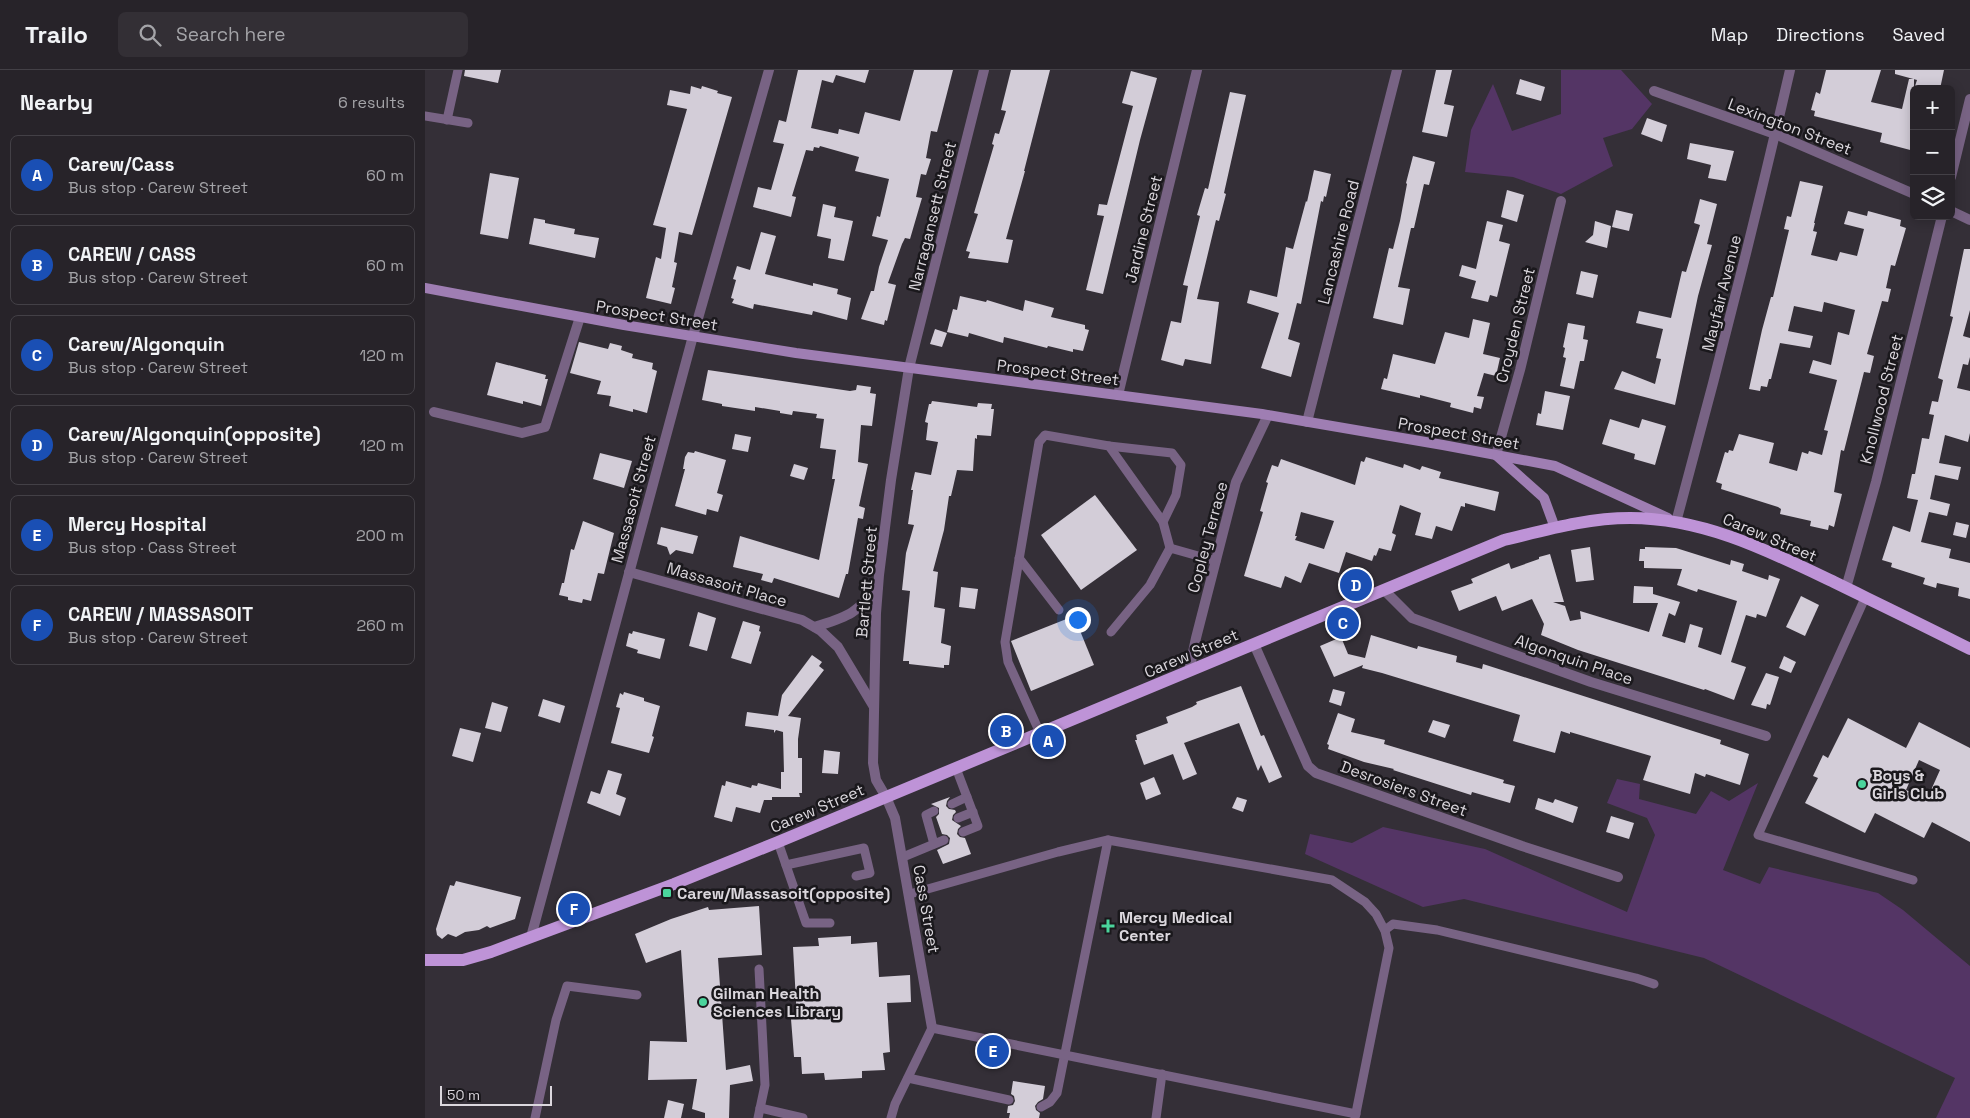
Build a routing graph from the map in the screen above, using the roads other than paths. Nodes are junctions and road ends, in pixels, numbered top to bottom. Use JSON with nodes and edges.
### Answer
{"nodes":[{"id":1,"x":458,"y":70,"type":"edge"},
{"id":2,"x":769,"y":70,"type":"edge"},
{"id":3,"x":984,"y":70,"type":"edge"},
{"id":4,"x":1197,"y":70,"type":"edge"},
{"id":5,"x":1397,"y":70,"type":"edge"},
{"id":6,"x":1791,"y":70,"type":"edge"},
{"id":7,"x":1654,"y":92,"type":"dead end"},
{"id":8,"x":1970,"y":98,"type":"edge"},
{"id":9,"x":425,"y":116,"type":"edge"},
{"id":10,"x":447,"y":120,"type":"junction"},
{"id":11,"x":468,"y":123,"type":"dead end"},
{"id":12,"x":1775,"y":134,"type":"junction"},
{"id":13,"x":1951,"y":175,"type":"edge"},
{"id":14,"x":1910,"y":192,"type":"edge"},
{"id":15,"x":1561,"y":201,"type":"dead end"},
{"id":16,"x":1955,"y":213,"type":"edge"},
{"id":17,"x":1941,"y":220,"type":"edge"},
{"id":18,"x":1970,"y":220,"type":"edge"},
{"id":19,"x":425,"y":288,"type":"edge"},
{"id":20,"x":580,"y":317,"type":"junction"},
{"id":21,"x":693,"y":336,"type":"junction"},
{"id":22,"x":909,"y":368,"type":"junction"},
{"id":23,"x":1118,"y":395,"type":"junction"},
{"id":24,"x":434,"y":412,"type":"dead end"},
{"id":25,"x":1268,"y":415,"type":"junction"},
{"id":26,"x":1307,"y":422,"type":"junction"},
{"id":27,"x":1109,"y":446,"type":"junction"},
{"id":28,"x":1496,"y":455,"type":"junction"},
{"id":29,"x":1163,"y":522,"type":"junction"},
{"id":30,"x":1676,"y":522,"type":"junction"},
{"id":31,"x":1555,"y":528,"type":"junction"},
{"id":32,"x":1169,"y":548,"type":"junction"},
{"id":33,"x":1019,"y":558,"type":"junction"},
{"id":34,"x":1216,"y":561,"type":"junction"},
{"id":35,"x":629,"y":572,"type":"junction"},
{"id":36,"x":878,"y":587,"type":"junction"},
{"id":37,"x":1846,"y":588,"type":"junction"},
{"id":38,"x":1384,"y":590,"type":"junction"},
{"id":39,"x":1865,"y":598,"type":"junction"},
{"id":40,"x":1059,"y":610,"type":"dead end"},
{"id":41,"x":815,"y":627,"type":"junction"},
{"id":42,"x":1111,"y":632,"type":"dead end"},
{"id":43,"x":1254,"y":644,"type":"junction"},
{"id":44,"x":1970,"y":649,"type":"edge"},
{"id":45,"x":1189,"y":671,"type":"junction"},
{"id":46,"x":874,"y":707,"type":"junction"},
{"id":47,"x":1039,"y":733,"type":"junction"},
{"id":48,"x":1766,"y":736,"type":"dead end"},
{"id":49,"x":956,"y":768,"type":"junction"},
{"id":50,"x":886,"y":797,"type":"junction"},
{"id":51,"x":967,"y":797,"type":"junction"},
{"id":52,"x":952,"y":804,"type":"dead end"},
{"id":53,"x":934,"y":811,"type":"dead end"},
{"id":54,"x":973,"y":812,"type":"junction"},
{"id":55,"x":958,"y":818,"type":"dead end"},
{"id":56,"x":963,"y":832,"type":"dead end"},
{"id":57,"x":944,"y":840,"type":"dead end"},
{"id":58,"x":1108,"y":840,"type":"junction"},
{"id":59,"x":778,"y":842,"type":"junction"},
{"id":60,"x":934,"y":844,"type":"junction"},
{"id":61,"x":903,"y":857,"type":"junction"},
{"id":62,"x":786,"y":865,"type":"junction"},
{"id":63,"x":856,"y":876,"type":"dead end"},
{"id":64,"x":1618,"y":876,"type":"dead end"},
{"id":65,"x":1913,"y":880,"type":"dead end"},
{"id":66,"x":910,"y":894,"type":"junction"},
{"id":67,"x":830,"y":923,"type":"dead end"},
{"id":68,"x":1385,"y":930,"type":"junction"},
{"id":69,"x":531,"y":937,"type":"junction"},
{"id":70,"x":425,"y":960,"type":"edge"},
{"id":71,"x":759,"y":970,"type":"dead end"},
{"id":72,"x":1654,"y":984,"type":"dead end"},
{"id":73,"x":637,"y":995,"type":"dead end"},
{"id":74,"x":932,"y":1028,"type":"junction"},
{"id":75,"x":1064,"y":1054,"type":"junction"},
{"id":76,"x":1162,"y":1074,"type":"junction"},
{"id":77,"x":908,"y":1078,"type":"junction"},
{"id":78,"x":1009,"y":1100,"type":"dead end"},
{"id":79,"x":1041,"y":1107,"type":"dead end"},
{"id":80,"x":760,"y":1108,"type":"junction"},
{"id":81,"x":1355,"y":1116,"type":"edge"},
{"id":82,"x":535,"y":1118,"type":"edge"},
{"id":83,"x":758,"y":1118,"type":"edge"},
{"id":84,"x":803,"y":1118,"type":"edge"},
{"id":85,"x":891,"y":1118,"type":"edge"},
{"id":86,"x":1156,"y":1118,"type":"edge"}],
"edges":[{"from":1,"to":10,"type":"lane"},
{"from":2,"to":21,"type":"street","name":"Massasoit Street"},
{"from":3,"to":22,"type":"street","name":"Narragansett Street"},
{"from":4,"to":23,"type":"street","name":"Jardine Street"},
{"from":5,"to":26,"type":"street","name":"Lancashire Road"},
{"from":6,"to":12,"type":"street","name":"Mayfair Avenue"},
{"from":7,"to":12,"type":"street","name":"Lexington Street"},
{"from":8,"to":13,"type":"street"},
{"from":9,"to":10,"type":"lane"},
{"from":10,"to":11,"type":"lane"},
{"from":12,"to":14,"type":"street","name":"Lexington Street"},
{"from":12,"to":30,"type":"street","name":"Mayfair Avenue"},
{"from":15,"to":28,"type":"street","name":"Croyden Street"},
{"from":16,"to":18,"type":"street"},
{"from":17,"to":37,"type":"street","name":"Knollwood Street"},
{"from":19,"to":20,"type":"main road","name":"Prospect Street"},
{"from":20,"to":21,"type":"main road","name":"Prospect Street"},
{"from":20,"to":24,"type":"street"},
{"from":21,"to":22,"type":"main road","name":"Prospect Street"},
{"from":21,"to":35,"type":"street","name":"Massasoit Street"},
{"from":22,"to":23,"type":"main road","name":"Prospect Street"},
{"from":22,"to":36,"type":"street","name":"Bartlett Street"},
{"from":23,"to":25,"type":"main road","name":"Prospect Street"},
{"from":25,"to":26,"type":"main road","name":"Prospect Street"},
{"from":25,"to":34,"type":"street","name":"Copley Terrace"},
{"from":26,"to":28,"type":"main road","name":"Prospect Street"},
{"from":27,"to":29,"type":"lane"},
{"from":27,"to":29,"type":"lane"},
{"from":27,"to":33,"type":"lane"},
{"from":28,"to":30,"type":"main road","name":"Prospect Street"},
{"from":28,"to":31,"type":"main road"},
{"from":29,"to":32,"type":"lane"},
{"from":30,"to":31,"type":"main road","name":"Carew Street"},
{"from":30,"to":37,"type":"main road","name":"Carew Street"},
{"from":31,"to":38,"type":"main road","name":"Carew Street"},
{"from":32,"to":34,"type":"lane"},
{"from":32,"to":42,"type":"lane"},
{"from":33,"to":40,"type":"lane"},
{"from":33,"to":47,"type":"lane"},
{"from":34,"to":45,"type":"street","name":"Copley Terrace"},
{"from":35,"to":41,"type":"street","name":"Massasoit Place"},
{"from":35,"to":69,"type":"street","name":"Massasoit Street"},
{"from":36,"to":41,"type":"street"},
{"from":36,"to":46,"type":"street","name":"Bartlett Street"},
{"from":37,"to":39,"type":"main road","name":"Carew Street"},
{"from":38,"to":43,"type":"main road","name":"Carew Street"},
{"from":38,"to":48,"type":"street","name":"Algonquin Place"},
{"from":39,"to":44,"type":"main road","name":"Carew Street"},
{"from":39,"to":65,"type":"lane"},
{"from":41,"to":46,"type":"street","name":"Massasoit Place"},
{"from":43,"to":45,"type":"main road","name":"Carew Street"},
{"from":43,"to":64,"type":"street","name":"Desrosiers Street"},
{"from":45,"to":47,"type":"main road","name":"Carew Street"},
{"from":46,"to":50,"type":"street","name":"Bartlett Street"},
{"from":47,"to":49,"type":"main road","name":"Carew Street"},
{"from":49,"to":50,"type":"main road","name":"Carew Street"},
{"from":49,"to":51,"type":"lane"},
{"from":50,"to":59,"type":"main road","name":"Carew Street"},
{"from":50,"to":61,"type":"street","name":"Cass Street"},
{"from":51,"to":52,"type":"lane"},
{"from":51,"to":54,"type":"lane"},
{"from":53,"to":60,"type":"lane"},
{"from":54,"to":55,"type":"lane"},
{"from":54,"to":56,"type":"lane"},
{"from":57,"to":60,"type":"lane"},
{"from":58,"to":66,"type":"lane"},
{"from":58,"to":68,"type":"lane"},
{"from":58,"to":75,"type":"lane"},
{"from":59,"to":62,"type":"lane"},
{"from":59,"to":69,"type":"main road","name":"Carew Street"},
{"from":60,"to":61,"type":"lane"},
{"from":61,"to":66,"type":"street","name":"Cass Street"},
{"from":62,"to":63,"type":"lane"},
{"from":62,"to":67,"type":"lane"},
{"from":66,"to":74,"type":"street","name":"Cass Street"},
{"from":68,"to":72,"type":"lane"},
{"from":68,"to":81,"type":"lane"},
{"from":69,"to":70,"type":"main road","name":"Carew Street"},
{"from":71,"to":80,"type":"lane"},
{"from":73,"to":82,"type":"lane"},
{"from":74,"to":75,"type":"lane"},
{"from":74,"to":77,"type":"lane"},
{"from":75,"to":76,"type":"lane"},
{"from":75,"to":79,"type":"lane"},
{"from":76,"to":81,"type":"lane"},
{"from":76,"to":86,"type":"lane"},
{"from":77,"to":78,"type":"lane"},
{"from":77,"to":85,"type":"lane"},
{"from":80,"to":83,"type":"lane"},
{"from":80,"to":84,"type":"lane"}]}
